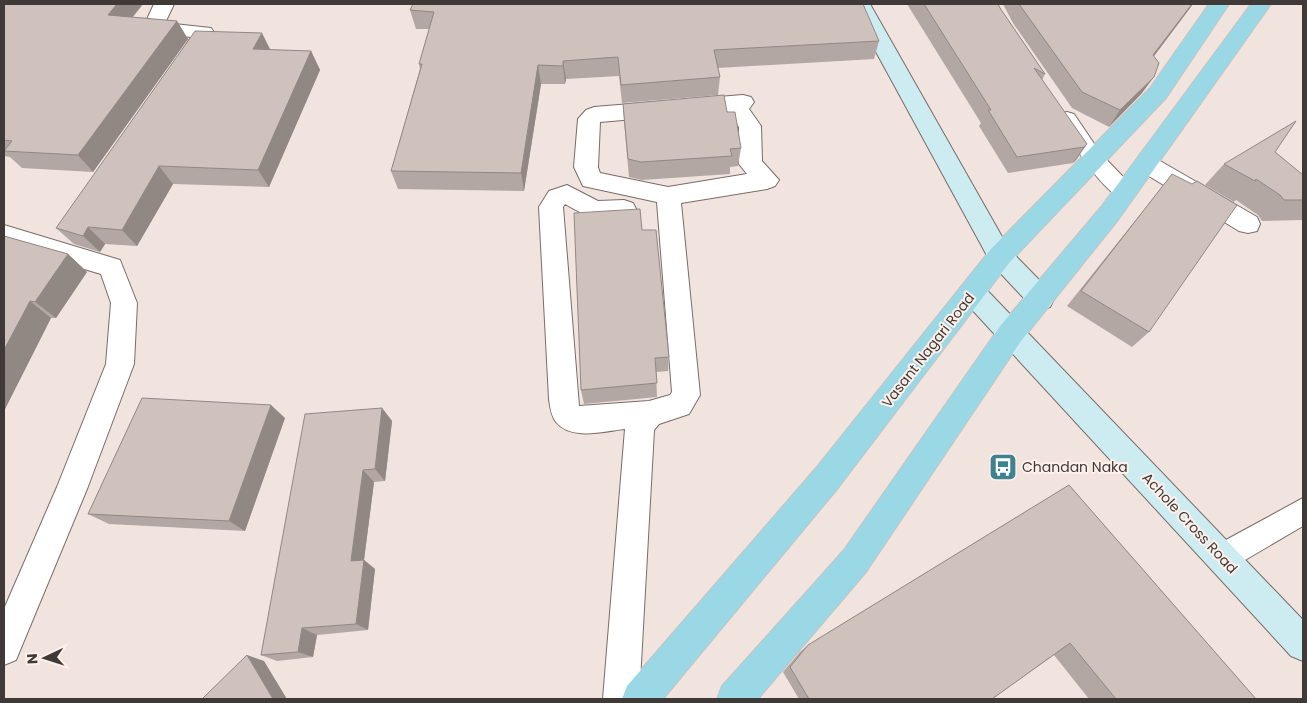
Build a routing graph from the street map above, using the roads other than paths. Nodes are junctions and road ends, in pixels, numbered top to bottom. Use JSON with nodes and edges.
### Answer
{"nodes":[{"id":1,"x":164,"y":4,"type":"edge"},
{"id":2,"x":860,"y":4,"type":"edge"},
{"id":3,"x":1219,"y":4,"type":"edge"},
{"id":4,"x":1261,"y":4,"type":"edge"},
{"id":5,"x":180,"y":70,"type":"edge"},
{"id":6,"x":1057,"y":104,"type":"edge"},
{"id":7,"x":1094,"y":159,"type":"junction"},
{"id":8,"x":1147,"y":164,"type":"junction"},
{"id":9,"x":1125,"y":191,"type":"junction"},
{"id":10,"x":668,"y":196,"type":"junction"},
{"id":11,"x":624,"y":209,"type":"edge"},
{"id":12,"x":1248,"y":224,"type":"dead end"},
{"id":13,"x":4,"y":235,"type":"edge"},
{"id":14,"x":1000,"y":256,"type":"junction"},
{"id":15,"x":973,"y":293,"type":"junction"},
{"id":16,"x":1041,"y":299,"type":"junction"},
{"id":17,"x":1011,"y":333,"type":"junction"},
{"id":18,"x":649,"y":414,"type":"junction"},
{"id":19,"x":1303,"y":510,"type":"edge"},
{"id":20,"x":1222,"y":557,"type":"junction"},
{"id":21,"x":1303,"y":644,"type":"edge"},
{"id":22,"x":4,"y":648,"type":"edge"},
{"id":23,"x":621,"y":699,"type":"edge"},
{"id":24,"x":640,"y":699,"type":"edge"},
{"id":25,"x":736,"y":699,"type":"edge"}],
"edges":[{"from":1,"to":5,"type":"street"},
{"from":2,"to":14,"type":"street"},
{"from":3,"to":7,"type":"main road","name":"Vasant Nagari Road"},
{"from":4,"to":8,"type":"main road"},
{"from":6,"to":7,"type":"lane"},
{"from":7,"to":9,"type":"lane"},
{"from":7,"to":14,"type":"main road","name":"Vasant Nagari Road"},
{"from":8,"to":9,"type":"main road"},
{"from":8,"to":12,"type":"street"},
{"from":9,"to":16,"type":"main road"},
{"from":10,"to":10,"type":"street"},
{"from":10,"to":18,"type":"street"},
{"from":11,"to":18,"type":"street"},
{"from":13,"to":22,"type":"street"},
{"from":14,"to":15,"type":"main road","name":"Vasant Nagari Road"},
{"from":14,"to":16,"type":"street"},
{"from":15,"to":17,"type":"street","name":"Achole Cross Road"},
{"from":15,"to":24,"type":"main road","name":"Vasant Nagari Road"},
{"from":16,"to":17,"type":"main road"},
{"from":17,"to":20,"type":"street","name":"Achole Cross Road"},
{"from":17,"to":25,"type":"main road"},
{"from":18,"to":23,"type":"street"},
{"from":19,"to":20,"type":"lane"},
{"from":20,"to":21,"type":"street","name":"Achole Cross Road"}]}
